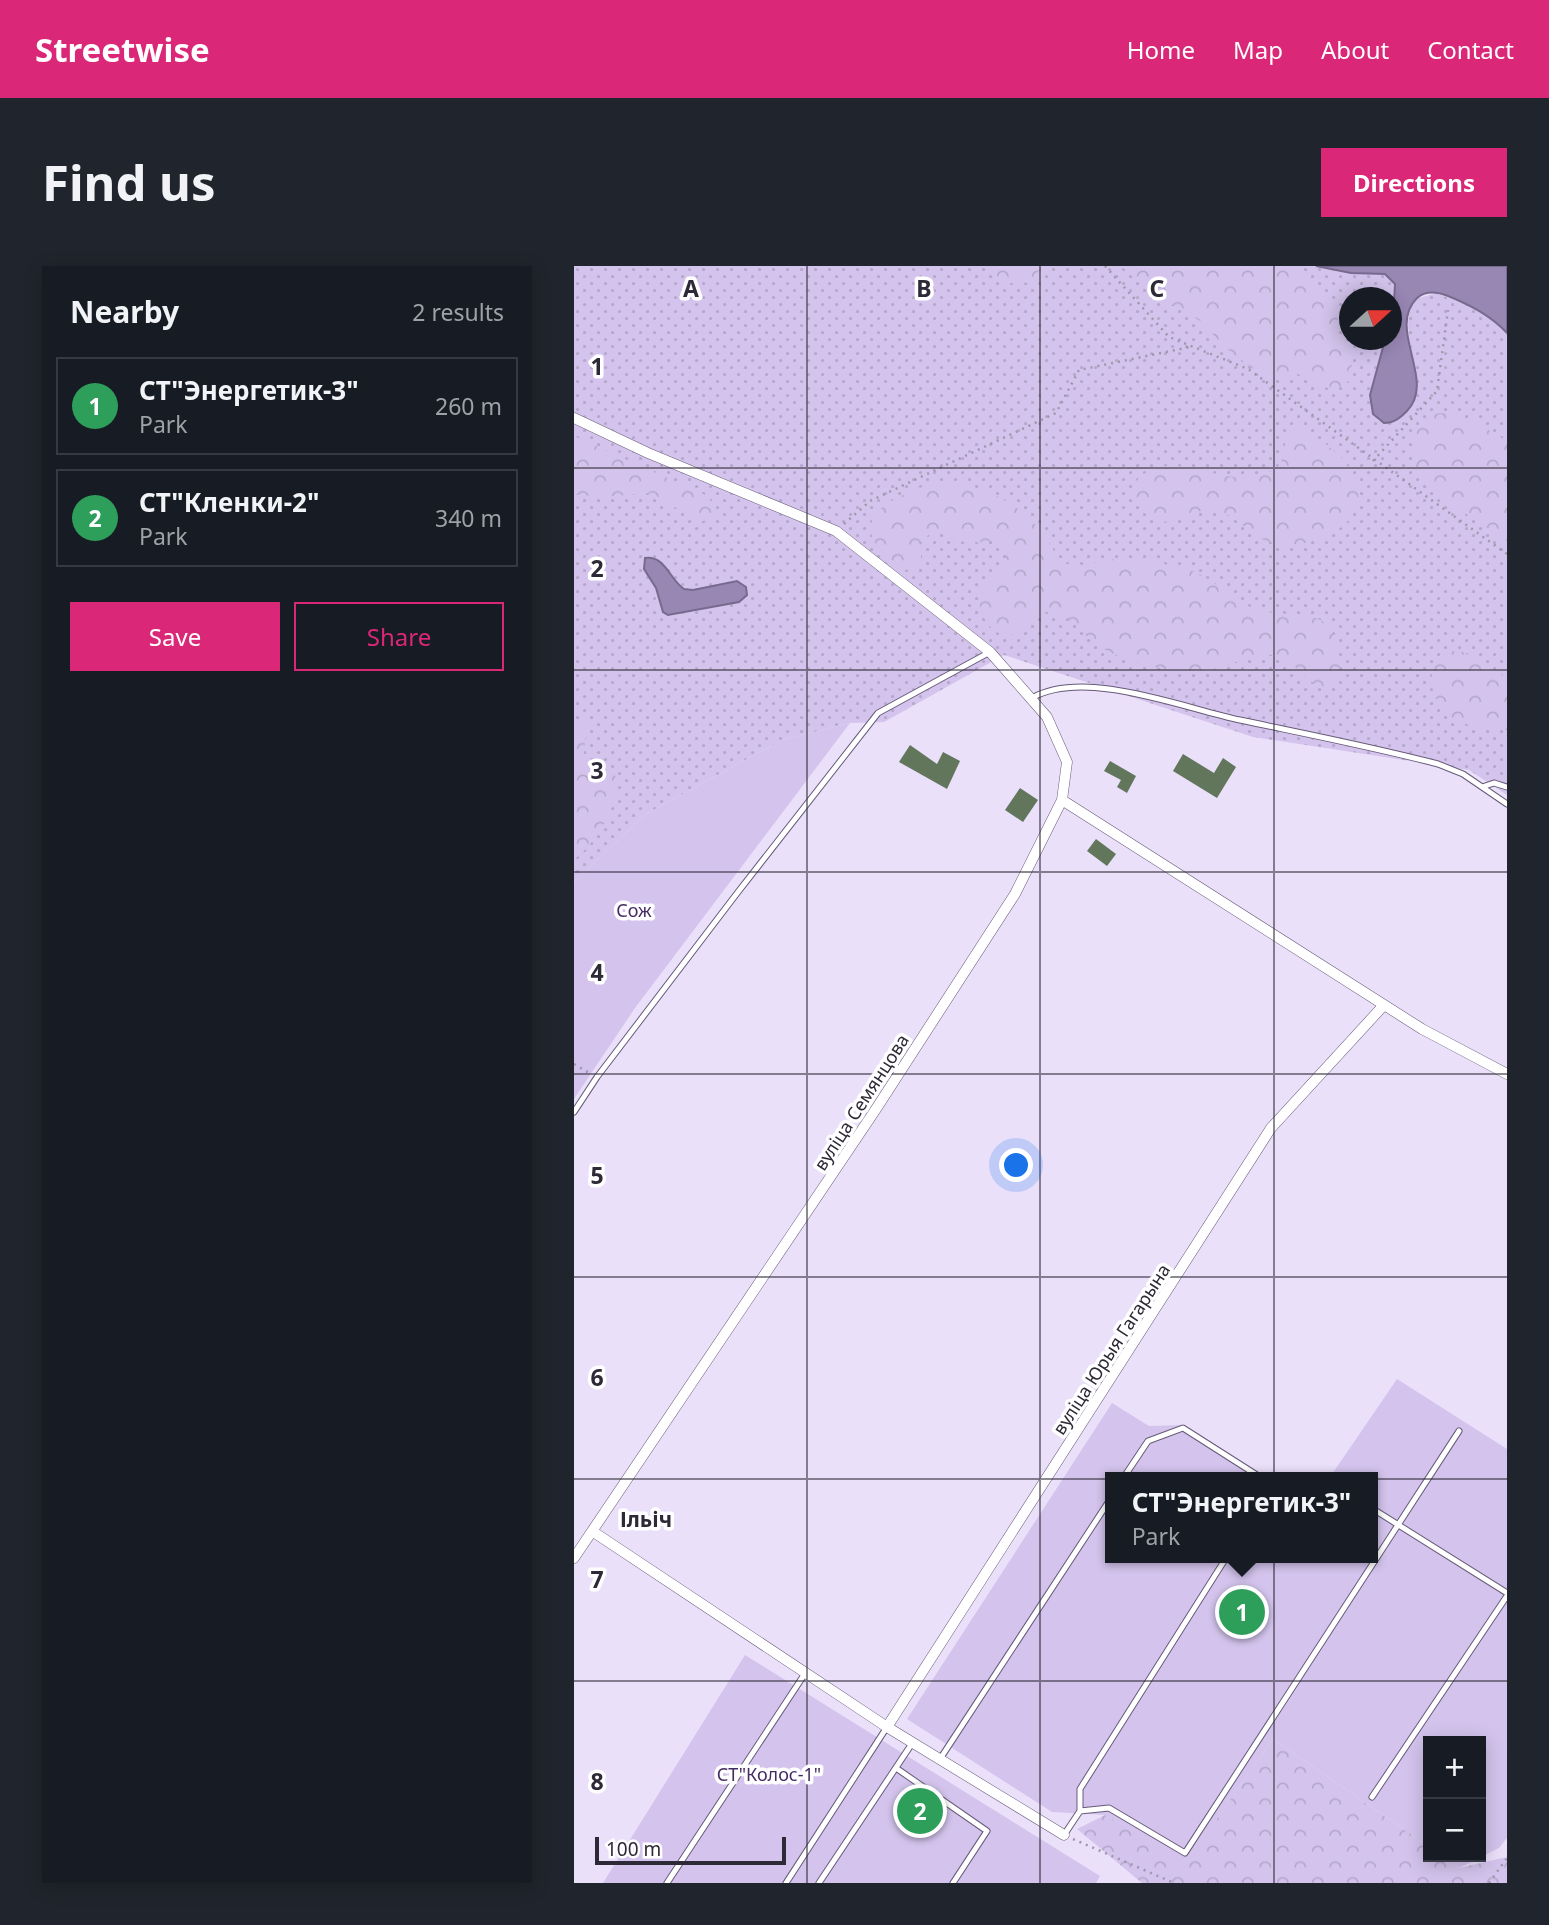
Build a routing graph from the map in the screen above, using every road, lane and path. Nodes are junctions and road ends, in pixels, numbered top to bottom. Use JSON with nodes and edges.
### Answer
{"nodes":[{"id":1,"x":1105,"y":266,"type":"edge"},
{"id":2,"x":1448,"y":310,"type":"dead end"},
{"id":3,"x":1192,"y":347,"type":"junction"},
{"id":4,"x":574,"y":418,"type":"edge"},
{"id":5,"x":1373,"y":461,"type":"junction"},
{"id":6,"x":836,"y":531,"type":"junction"},
{"id":7,"x":1507,"y":555,"type":"edge"},
{"id":8,"x":990,"y":652,"type":"junction"},
{"id":9,"x":1032,"y":698,"type":"junction"},
{"id":10,"x":1482,"y":787,"type":"junction"},
{"id":11,"x":1507,"y":787,"type":"edge"},
{"id":12,"x":1062,"y":800,"type":"junction"},
{"id":13,"x":1507,"y":804,"type":"edge"},
{"id":14,"x":1384,"y":1005,"type":"junction"},
{"id":15,"x":574,"y":1064,"type":"edge"},
{"id":16,"x":1507,"y":1074,"type":"edge"},
{"id":17,"x":597,"y":1077,"type":"junction"},
{"id":18,"x":574,"y":1112,"type":"edge"},
{"id":19,"x":1459,"y":1432,"type":"dead end"},
{"id":20,"x":1128,"y":1472,"type":"edge"},
{"id":21,"x":1252,"y":1472,"type":"edge"},
{"id":22,"x":1105,"y":1507,"type":"edge"},
{"id":23,"x":1378,"y":1512,"type":"edge"},
{"id":24,"x":1399,"y":1525,"type":"junction"},
{"id":25,"x":592,"y":1531,"type":"junction"},
{"id":26,"x":1378,"y":1557,"type":"edge"},
{"id":27,"x":574,"y":1558,"type":"edge"},
{"id":28,"x":1223,"y":1563,"type":"edge"},
{"id":29,"x":1374,"y":1563,"type":"edge"},
{"id":30,"x":1507,"y":1594,"type":"edge"},
{"id":31,"x":806,"y":1672,"type":"junction"},
{"id":32,"x":887,"y":1727,"type":"junction"},
{"id":33,"x":913,"y":1742,"type":"junction"},
{"id":34,"x":940,"y":1759,"type":"junction"},
{"id":35,"x":896,"y":1768,"type":"junction"},
{"id":36,"x":1372,"y":1797,"type":"dead end"},
{"id":37,"x":1080,"y":1811,"type":"junction"},
{"id":38,"x":1064,"y":1835,"type":"junction"},
{"id":39,"x":1507,"y":1857,"type":"edge"},
{"id":40,"x":667,"y":1883,"type":"edge"},
{"id":41,"x":786,"y":1883,"type":"edge"},
{"id":42,"x":819,"y":1883,"type":"edge"},
{"id":43,"x":953,"y":1883,"type":"edge"},
{"id":44,"x":1174,"y":1883,"type":"edge"},
{"id":45,"x":1489,"y":1883,"type":"edge"}],
"edges":[{"from":1,"to":3,"type":"path"},
{"from":2,"to":5,"type":"path"},
{"from":3,"to":5,"type":"path"},
{"from":3,"to":6,"type":"path"},
{"from":4,"to":6,"type":"street","name":"вуліца Семянцова"},
{"from":5,"to":7,"type":"path"},
{"from":6,"to":8,"type":"street","name":"вуліца Семянцова"},
{"from":8,"to":9,"type":"street","name":"вуліца Семянцова"},
{"from":8,"to":17,"type":"lane"},
{"from":9,"to":10,"type":"lane"},
{"from":9,"to":12,"type":"street","name":"вуліца Семянцова"},
{"from":10,"to":11,"type":"lane"},
{"from":10,"to":13,"type":"lane"},
{"from":12,"to":14,"type":"street"},
{"from":12,"to":25,"type":"street","name":"вуліца Семянцова"},
{"from":14,"to":16,"type":"street"},
{"from":14,"to":32,"type":"street","name":"вуліца Юрыя Гагарына"},
{"from":15,"to":17,"type":"path"},
{"from":17,"to":18,"type":"lane"},
{"from":19,"to":24,"type":"lane"},
{"from":20,"to":21,"type":"lane"},
{"from":22,"to":34,"type":"lane"},
{"from":23,"to":24,"type":"lane"},
{"from":24,"to":26,"type":"lane"},
{"from":24,"to":30,"type":"lane"},
{"from":25,"to":27,"type":"street","name":"вуліца Семянцова"},
{"from":25,"to":31,"type":"street"},
{"from":28,"to":37,"type":"lane"},
{"from":29,"to":37,"type":"lane"},
{"from":30,"to":36,"type":"lane"},
{"from":31,"to":32,"type":"street"},
{"from":31,"to":40,"type":"lane"},
{"from":32,"to":33,"type":"street"},
{"from":32,"to":41,"type":"lane"},
{"from":33,"to":34,"type":"street"},
{"from":33,"to":35,"type":"lane"},
{"from":34,"to":38,"type":"street"},
{"from":35,"to":42,"type":"lane"},
{"from":35,"to":43,"type":"lane"},
{"from":37,"to":38,"type":"lane"},
{"from":38,"to":44,"type":"path"},
{"from":39,"to":45,"type":"path"}]}
